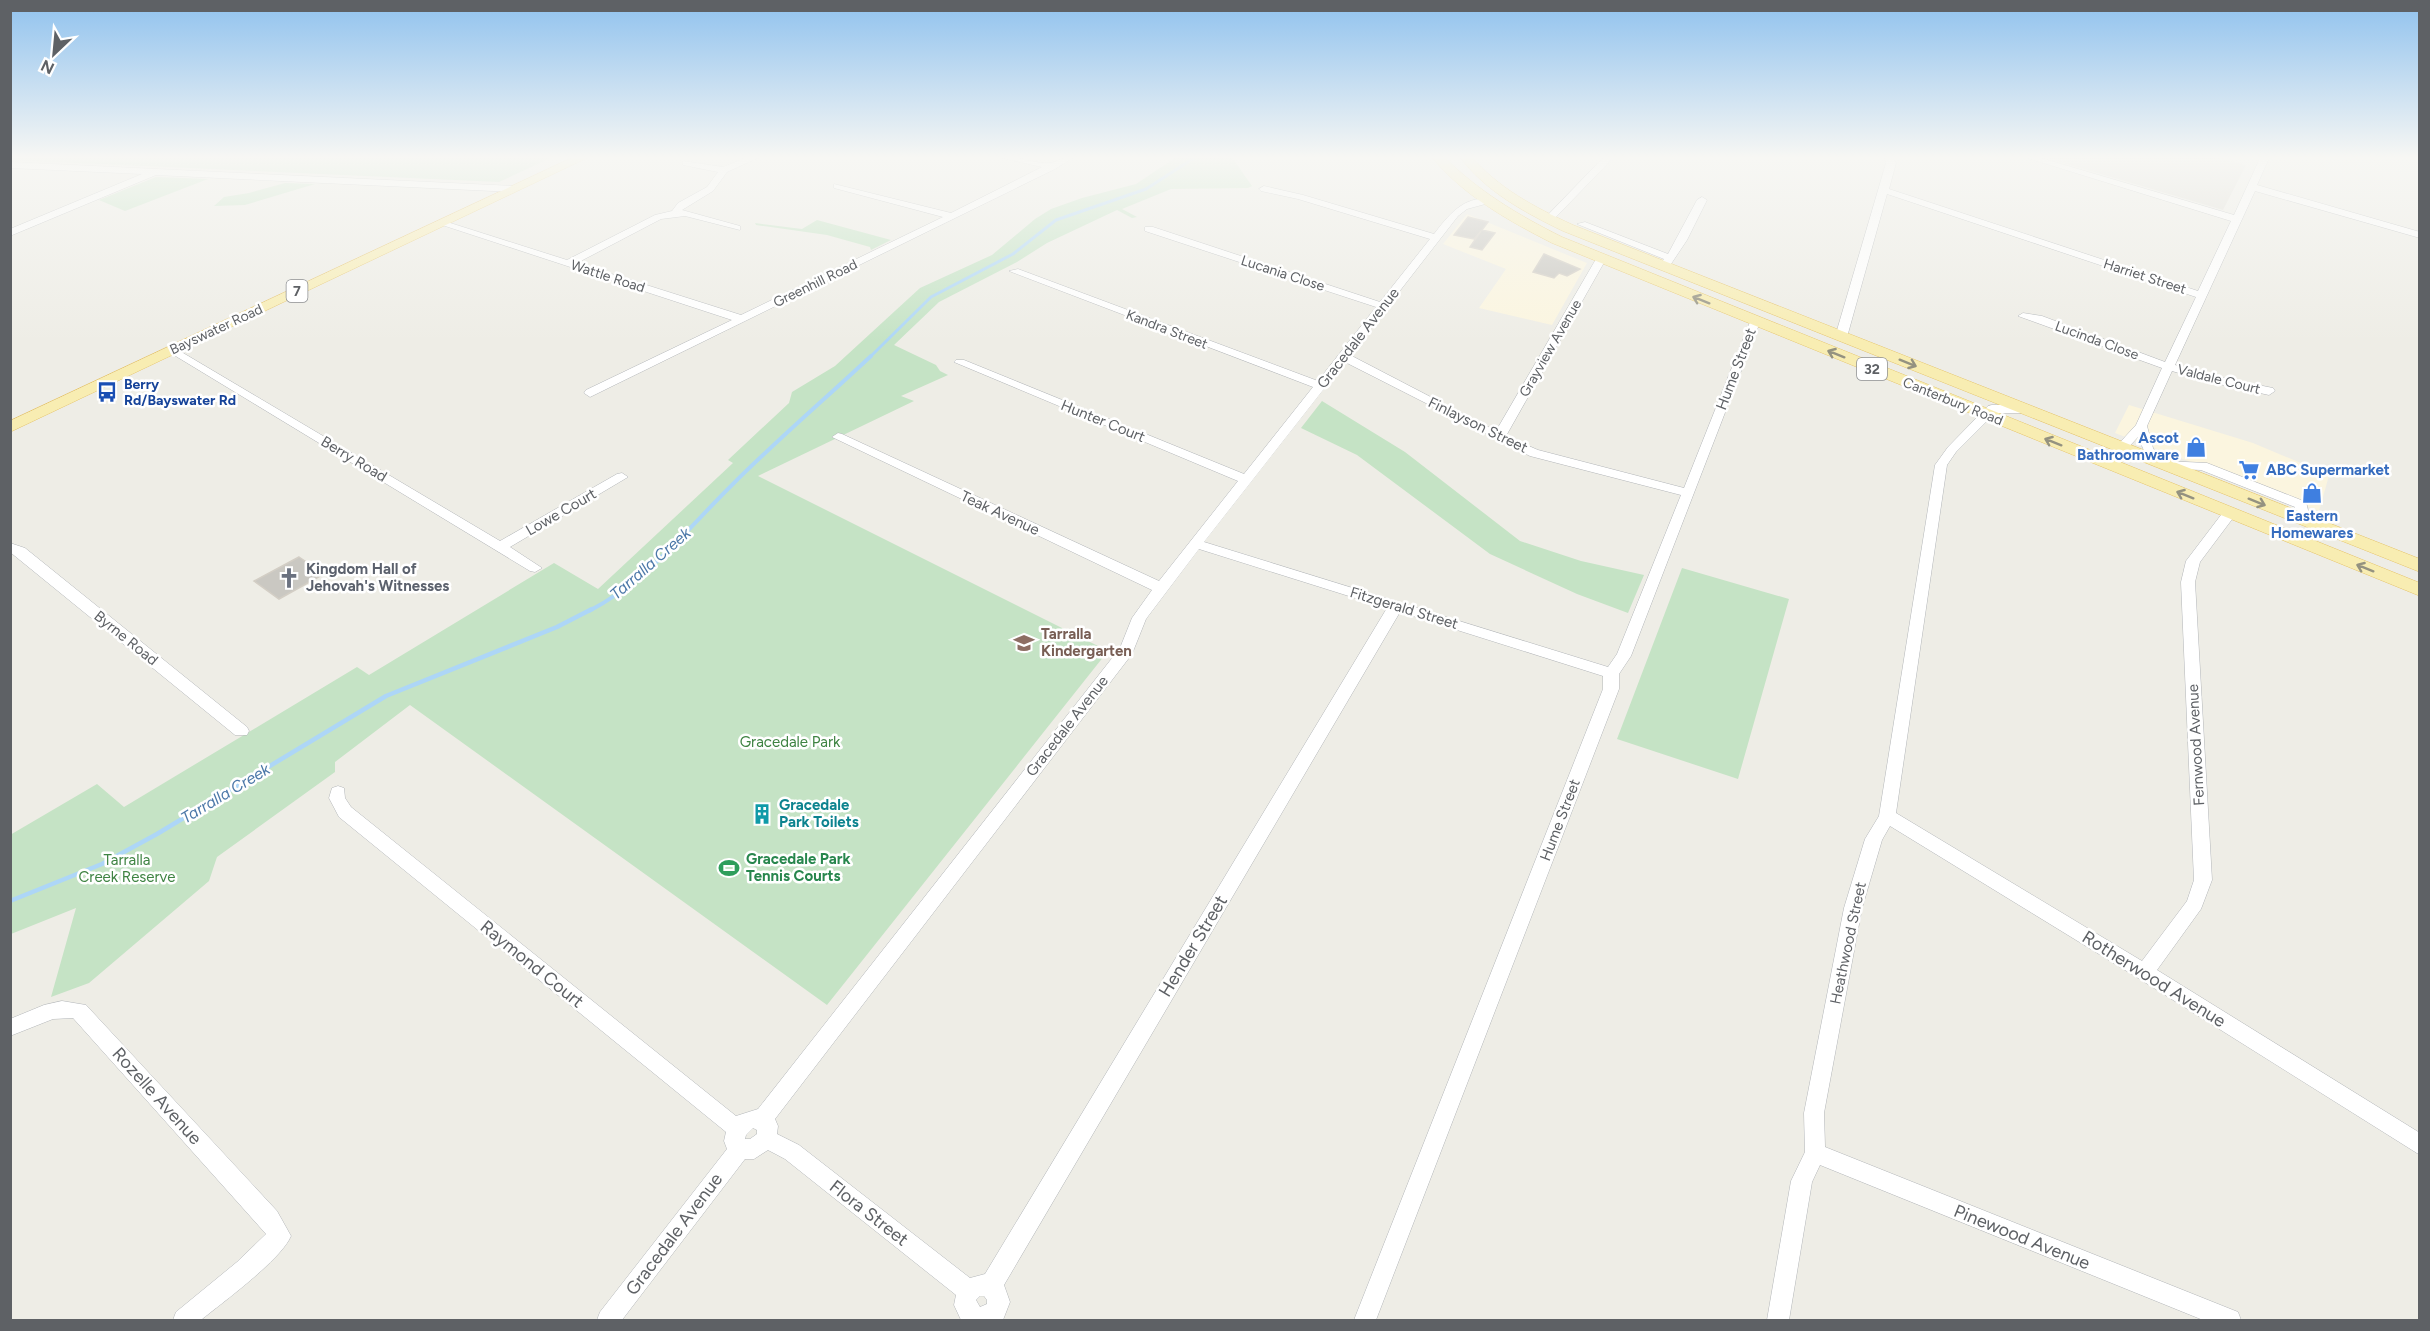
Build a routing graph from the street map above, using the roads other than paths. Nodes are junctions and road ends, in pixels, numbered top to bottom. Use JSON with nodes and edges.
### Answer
{"nodes":[{"id":1,"x":46,"y":218,"type":"edge"},
{"id":2,"x":451,"y":218,"type":"edge"},
{"id":3,"x":656,"y":218,"type":"edge"},
{"id":4,"x":703,"y":218,"type":"edge"},
{"id":5,"x":946,"y":218,"type":"edge"},
{"id":6,"x":1370,"y":218,"type":"edge"},
{"id":7,"x":1452,"y":218,"type":"edge"},
{"id":8,"x":1516,"y":218,"type":"edge"},
{"id":9,"x":1693,"y":218,"type":"edge"},
{"id":10,"x":1876,"y":218,"type":"edge"},
{"id":11,"x":1969,"y":218,"type":"edge"},
{"id":12,"x":2233,"y":218,"type":"edge"},
{"id":13,"x":2361,"y":218,"type":"edge"},
{"id":14,"x":1549,"y":219,"type":"edge"},
{"id":15,"x":2236,"y":219,"type":"joint"},
{"id":16,"x":441,"y":223,"type":"junction"},
{"id":17,"x":1582,"y":224,"type":"dead end"},
{"id":18,"x":737,"y":228,"type":"dead end"},
{"id":19,"x":1149,"y":229,"type":"dead end"},
{"id":20,"x":10,"y":233,"type":"edge"},
{"id":21,"x":2420,"y":235,"type":"edge"},
{"id":22,"x":1436,"y":238,"type":"junction"},
{"id":23,"x":1613,"y":246,"type":"junction"},
{"id":24,"x":1601,"y":259,"type":"junction"},
{"id":25,"x":1667,"y":262,"type":"junction"},
{"id":26,"x":569,"y":264,"type":"junction"},
{"id":27,"x":1014,"y":271,"type":"dead end"},
{"id":28,"x":2201,"y":295,"type":"junction"},
{"id":29,"x":1383,"y":306,"type":"junction"},
{"id":30,"x":1776,"y":311,"type":"junction"},
{"id":31,"x":2024,"y":316,"type":"dead end"},
{"id":32,"x":741,"y":319,"type":"junction"},
{"id":33,"x":1755,"y":322,"type":"junction"},
{"id":34,"x":1841,"y":337,"type":"junction"},
{"id":35,"x":173,"y":350,"type":"junction"},
{"id":36,"x":1344,"y":357,"type":"junction"},
{"id":37,"x":960,"y":362,"type":"dead end"},
{"id":38,"x":2170,"y":366,"type":"junction"},
{"id":39,"x":1320,"y":386,"type":"junction"},
{"id":40,"x":2269,"y":391,"type":"dead end"},
{"id":41,"x":590,"y":393,"type":"dead end"},
{"id":42,"x":1983,"y":393,"type":"junction"},
{"id":43,"x":2023,"y":409,"type":"junction"},
{"id":44,"x":1990,"y":412,"type":"junction"},
{"id":45,"x":2141,"y":426,"type":"junction"},
{"id":46,"x":10,"y":427,"type":"edge"},
{"id":47,"x":838,"y":437,"type":"dead end"},
{"id":48,"x":1499,"y":437,"type":"junction"},
{"id":49,"x":2121,"y":448,"type":"junction"},
{"id":50,"x":2159,"y":463,"type":"junction"},
{"id":51,"x":2107,"y":464,"type":"junction"},
{"id":52,"x":622,"y":477,"type":"dead end"},
{"id":53,"x":1246,"y":480,"type":"junction"},
{"id":54,"x":1689,"y":493,"type":"junction"},
{"id":55,"x":2229,"y":514,"type":"junction"},
{"id":56,"x":1196,"y":544,"type":"junction"},
{"id":57,"x":10,"y":547,"type":"edge"},
{"id":58,"x":500,"y":547,"type":"junction"},
{"id":59,"x":2420,"y":566,"type":"edge"},
{"id":60,"x":535,"y":568,"type":"dead end"},
{"id":61,"x":1161,"y":588,"type":"junction"},
{"id":62,"x":2419,"y":589,"type":"edge"},
{"id":63,"x":1396,"y":606,"type":"junction"},
{"id":64,"x":1611,"y":673,"type":"junction"},
{"id":65,"x":240,"y":731,"type":"dead end"},
{"id":66,"x":338,"y":792,"type":"dead end"},
{"id":67,"x":1887,"y":816,"type":"junction"},
{"id":68,"x":2145,"y":972,"type":"junction"},
{"id":69,"x":10,"y":1028,"type":"edge"},
{"id":70,"x":764,"y":1129,"type":"junction"},
{"id":71,"x":738,"y":1139,"type":"junction"},
{"id":72,"x":2420,"y":1145,"type":"edge"},
{"id":73,"x":1815,"y":1153,"type":"junction"},
{"id":74,"x":980,"y":1289,"type":"junction"},
{"id":75,"x":986,"y":1318,"type":"edge"},
{"id":76,"x":184,"y":1320,"type":"edge"},
{"id":77,"x":608,"y":1320,"type":"edge"},
{"id":78,"x":1365,"y":1320,"type":"edge"},
{"id":79,"x":1778,"y":1320,"type":"edge"},
{"id":80,"x":2230,"y":1320,"type":"edge"}],
"edges":[{"from":1,"to":20,"type":"street"},
{"from":2,"to":16,"type":"main road","name":"Bayswater Road","number":"7"},
{"from":3,"to":26,"type":"street"},
{"from":4,"to":18,"type":"street"},
{"from":5,"to":32,"type":"street","name":"Greenhill Road"},
{"from":6,"to":22,"type":"street"},
{"from":7,"to":22,"type":"street","name":"Gracedale Avenue"},
{"from":8,"to":24,"type":"main road","name":"Canterbury Road","number":"32"},
{"from":9,"to":25,"type":"street"},
{"from":10,"to":34,"type":"street"},
{"from":11,"to":28,"type":"street","name":"Harriet Street"},
{"from":12,"to":15,"type":"street"},
{"from":13,"to":21,"type":"street"},
{"from":14,"to":23,"type":"main road","name":"Canterbury Road","number":"32"},
{"from":15,"to":28,"type":"street"},
{"from":16,"to":26,"type":"street","name":"Wattle Road"},
{"from":16,"to":35,"type":"main road","name":"Bayswater Road","number":"7"},
{"from":17,"to":25,"type":"street"},
{"from":19,"to":29,"type":"street","name":"Lucania Close"},
{"from":22,"to":29,"type":"street","name":"Gracedale Avenue"},
{"from":23,"to":24,"type":"main road"},
{"from":23,"to":25,"type":"main road","name":"Canterbury Road","number":"32"},
{"from":33,"to":24,"type":"main road","name":"Canterbury Road","number":"32","one_way":true},
{"from":24,"to":48,"type":"street","name":"Grayview Avenue"},
{"from":25,"to":30,"type":"main road","name":"Canterbury Road","number":"32"},
{"from":26,"to":32,"type":"street","name":"Wattle Road"},
{"from":27,"to":39,"type":"street","name":"Kandra Street"},
{"from":28,"to":38,"type":"street"},
{"from":29,"to":36,"type":"street","name":"Gracedale Avenue"},
{"from":30,"to":33,"type":"main road"},
{"from":30,"to":34,"type":"main road","name":"Canterbury Road","number":"32"},
{"from":31,"to":38,"type":"street","name":"Lucinda Close"},
{"from":32,"to":41,"type":"street","name":"Greenhill Road"},
{"from":44,"to":33,"type":"main road","name":"Canterbury Road","number":"32","one_way":true},
{"from":33,"to":54,"type":"street","name":"Hume Street"},
{"from":34,"to":42,"type":"main road","name":"Canterbury Road","number":"32","one_way":true},
{"from":35,"to":46,"type":"main road","name":"Bayswater Road","number":"7"},
{"from":35,"to":58,"type":"street","name":"Berry Road"},
{"from":36,"to":39,"type":"street","name":"Gracedale Avenue"},
{"from":36,"to":48,"type":"street","name":"Finlayson Street"},
{"from":37,"to":53,"type":"street","name":"Hunter Court"},
{"from":38,"to":40,"type":"street","name":"Valdale Court"},
{"from":38,"to":45,"type":"street"},
{"from":39,"to":53,"type":"street","name":"Gracedale Avenue"},
{"from":42,"to":43,"type":"main road","name":"Canterbury Road","number":"32"},
{"from":42,"to":44,"type":"street"},
{"from":43,"to":44,"type":"street"},
{"from":43,"to":49,"type":"main road","name":"Canterbury Road","number":"32"},
{"from":51,"to":44,"type":"main road","name":"Canterbury Road","number":"32","one_way":true},
{"from":44,"to":67,"type":"street","name":"Heathwood Street"},
{"from":45,"to":49,"type":"street"},
{"from":45,"to":50,"type":"street"},
{"from":47,"to":61,"type":"street","name":"Teak Avenue"},
{"from":48,"to":54,"type":"street","name":"Finlayson Street"},
{"from":49,"to":50,"type":"main road","name":"Canterbury Road","number":"32"},
{"from":49,"to":51,"type":"street"},
{"from":50,"to":59,"type":"main road","name":"Canterbury Road","number":"32","one_way":true},
{"from":55,"to":51,"type":"main road","name":"Canterbury Road","number":"32","one_way":true},
{"from":52,"to":58,"type":"street","name":"Lowe Court"},
{"from":53,"to":56,"type":"street","name":"Gracedale Avenue"},
{"from":54,"to":64,"type":"street","name":"Hume Street"},
{"from":62,"to":55,"type":"main road","name":"Canterbury Road","number":"32","one_way":true},
{"from":55,"to":68,"type":"street","name":"Fernwood Avenue"},
{"from":56,"to":61,"type":"street","name":"Gracedale Avenue"},
{"from":56,"to":63,"type":"street","name":"Fitzgerald Street"},
{"from":57,"to":65,"type":"street","name":"Byrne Road"},
{"from":58,"to":60,"type":"street","name":"Berry Road"},
{"from":61,"to":70,"type":"street","name":"Gracedale Avenue"},
{"from":63,"to":64,"type":"street","name":"Fitzgerald Street"},
{"from":63,"to":74,"type":"street","name":"Hender Street"},
{"from":64,"to":78,"type":"street","name":"Hume Street"},
{"from":66,"to":71,"type":"street","name":"Raymond Court"},
{"from":67,"to":68,"type":"street","name":"Rotherwood Avenue"},
{"from":67,"to":73,"type":"street","name":"Heathwood Street"},
{"from":68,"to":72,"type":"street","name":"Rotherwood Avenue"},
{"from":69,"to":76,"type":"street","name":"Rozelle Avenue"},
{"from":70,"to":71,"type":"street"},
{"from":70,"to":74,"type":"street","name":"Flora Street"},
{"from":71,"to":77,"type":"street","name":"Gracedale Avenue"},
{"from":73,"to":79,"type":"street","name":"Heathwood Street"},
{"from":73,"to":80,"type":"street","name":"Pinewood Avenue"},
{"from":74,"to":75,"type":"street"},
{"from":74,"to":75,"type":"street"}]}
